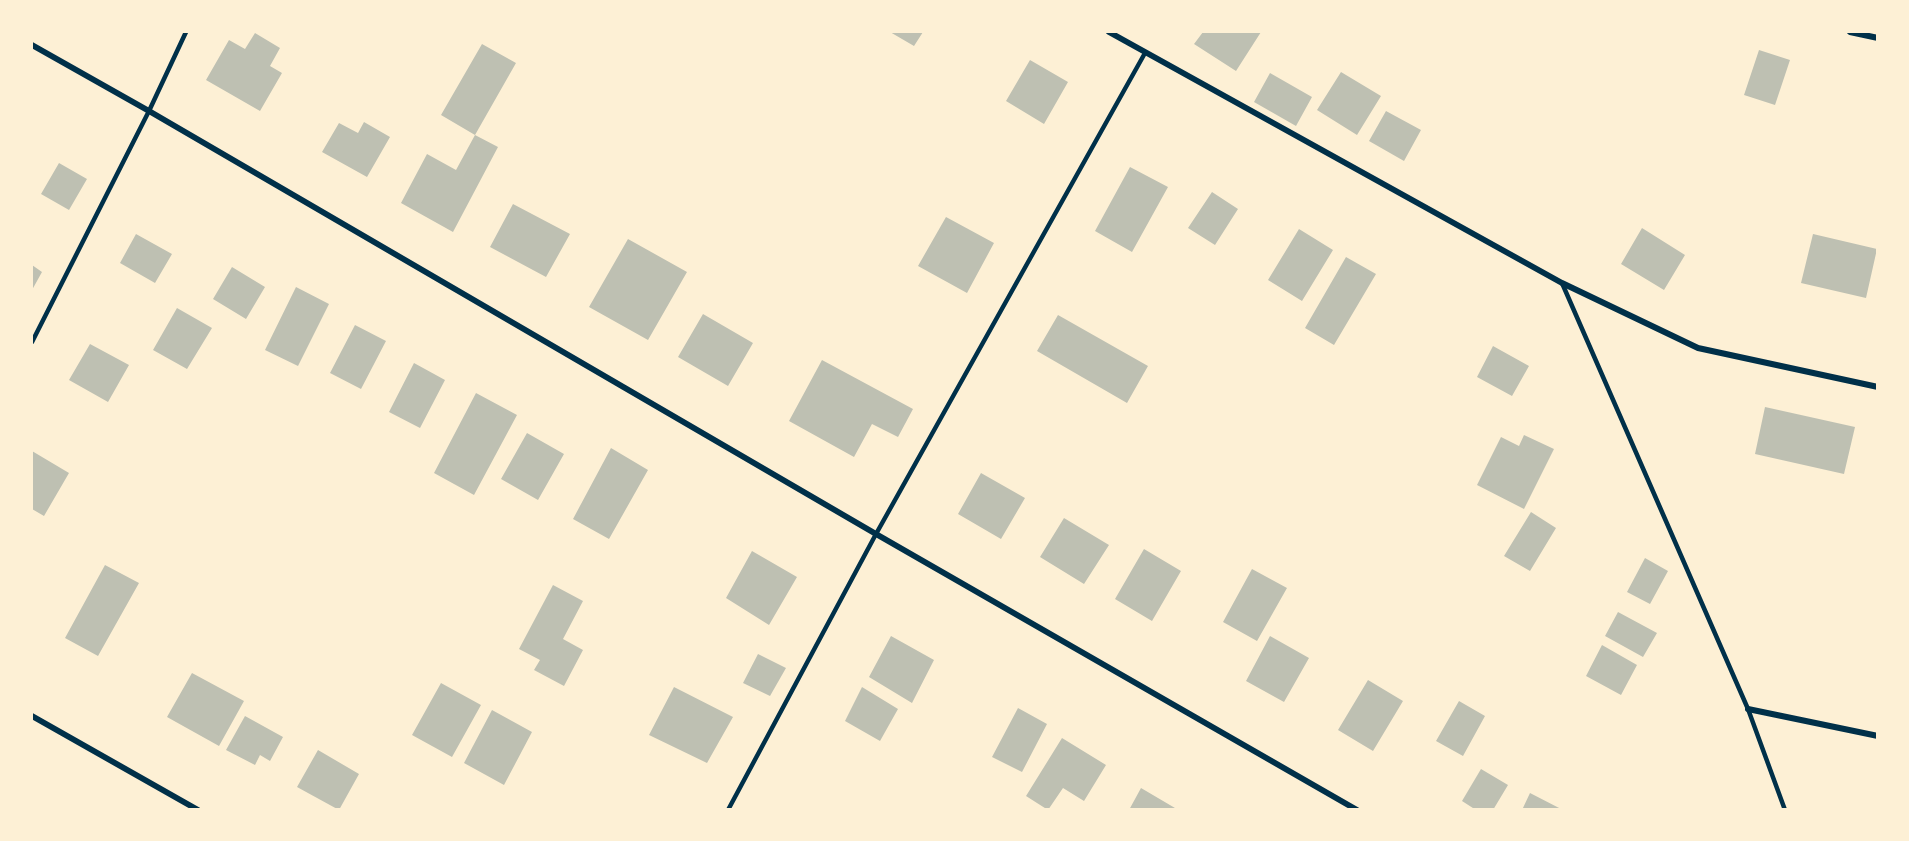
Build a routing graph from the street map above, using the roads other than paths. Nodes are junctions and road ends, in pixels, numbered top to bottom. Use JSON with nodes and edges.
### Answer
{"nodes":[{"id":1,"x":186,"y":32,"type":"edge"},
{"id":2,"x":1109,"y":32,"type":"edge"},
{"id":3,"x":1850,"y":32,"type":"edge"},
{"id":4,"x":1878,"y":38,"type":"edge"},
{"id":5,"x":32,"y":45,"type":"edge"},
{"id":6,"x":1145,"y":53,"type":"junction"},
{"id":7,"x":149,"y":111,"type":"junction"},
{"id":8,"x":1562,"y":283,"type":"junction"},
{"id":9,"x":32,"y":342,"type":"edge"},
{"id":10,"x":1878,"y":387,"type":"edge"},
{"id":11,"x":876,"y":534,"type":"junction"},
{"id":12,"x":1748,"y":709,"type":"junction"},
{"id":13,"x":32,"y":716,"type":"edge"},
{"id":14,"x":1878,"y":736,"type":"edge"},
{"id":15,"x":198,"y":810,"type":"edge"},
{"id":16,"x":728,"y":810,"type":"edge"},
{"id":17,"x":1357,"y":810,"type":"edge"},
{"id":18,"x":1785,"y":810,"type":"edge"}],
"edges":[{"from":1,"to":7,"type":"lane"},
{"from":2,"to":6,"type":"street"},
{"from":3,"to":4,"type":"street"},
{"from":5,"to":7,"type":"street"},
{"from":6,"to":8,"type":"street"},
{"from":6,"to":11,"type":"lane"},
{"from":7,"to":9,"type":"lane"},
{"from":7,"to":11,"type":"street"},
{"from":8,"to":10,"type":"street"},
{"from":8,"to":12,"type":"lane"},
{"from":11,"to":16,"type":"lane"},
{"from":11,"to":17,"type":"street"},
{"from":12,"to":14,"type":"street"},
{"from":12,"to":18,"type":"lane"},
{"from":13,"to":15,"type":"street"}]}
